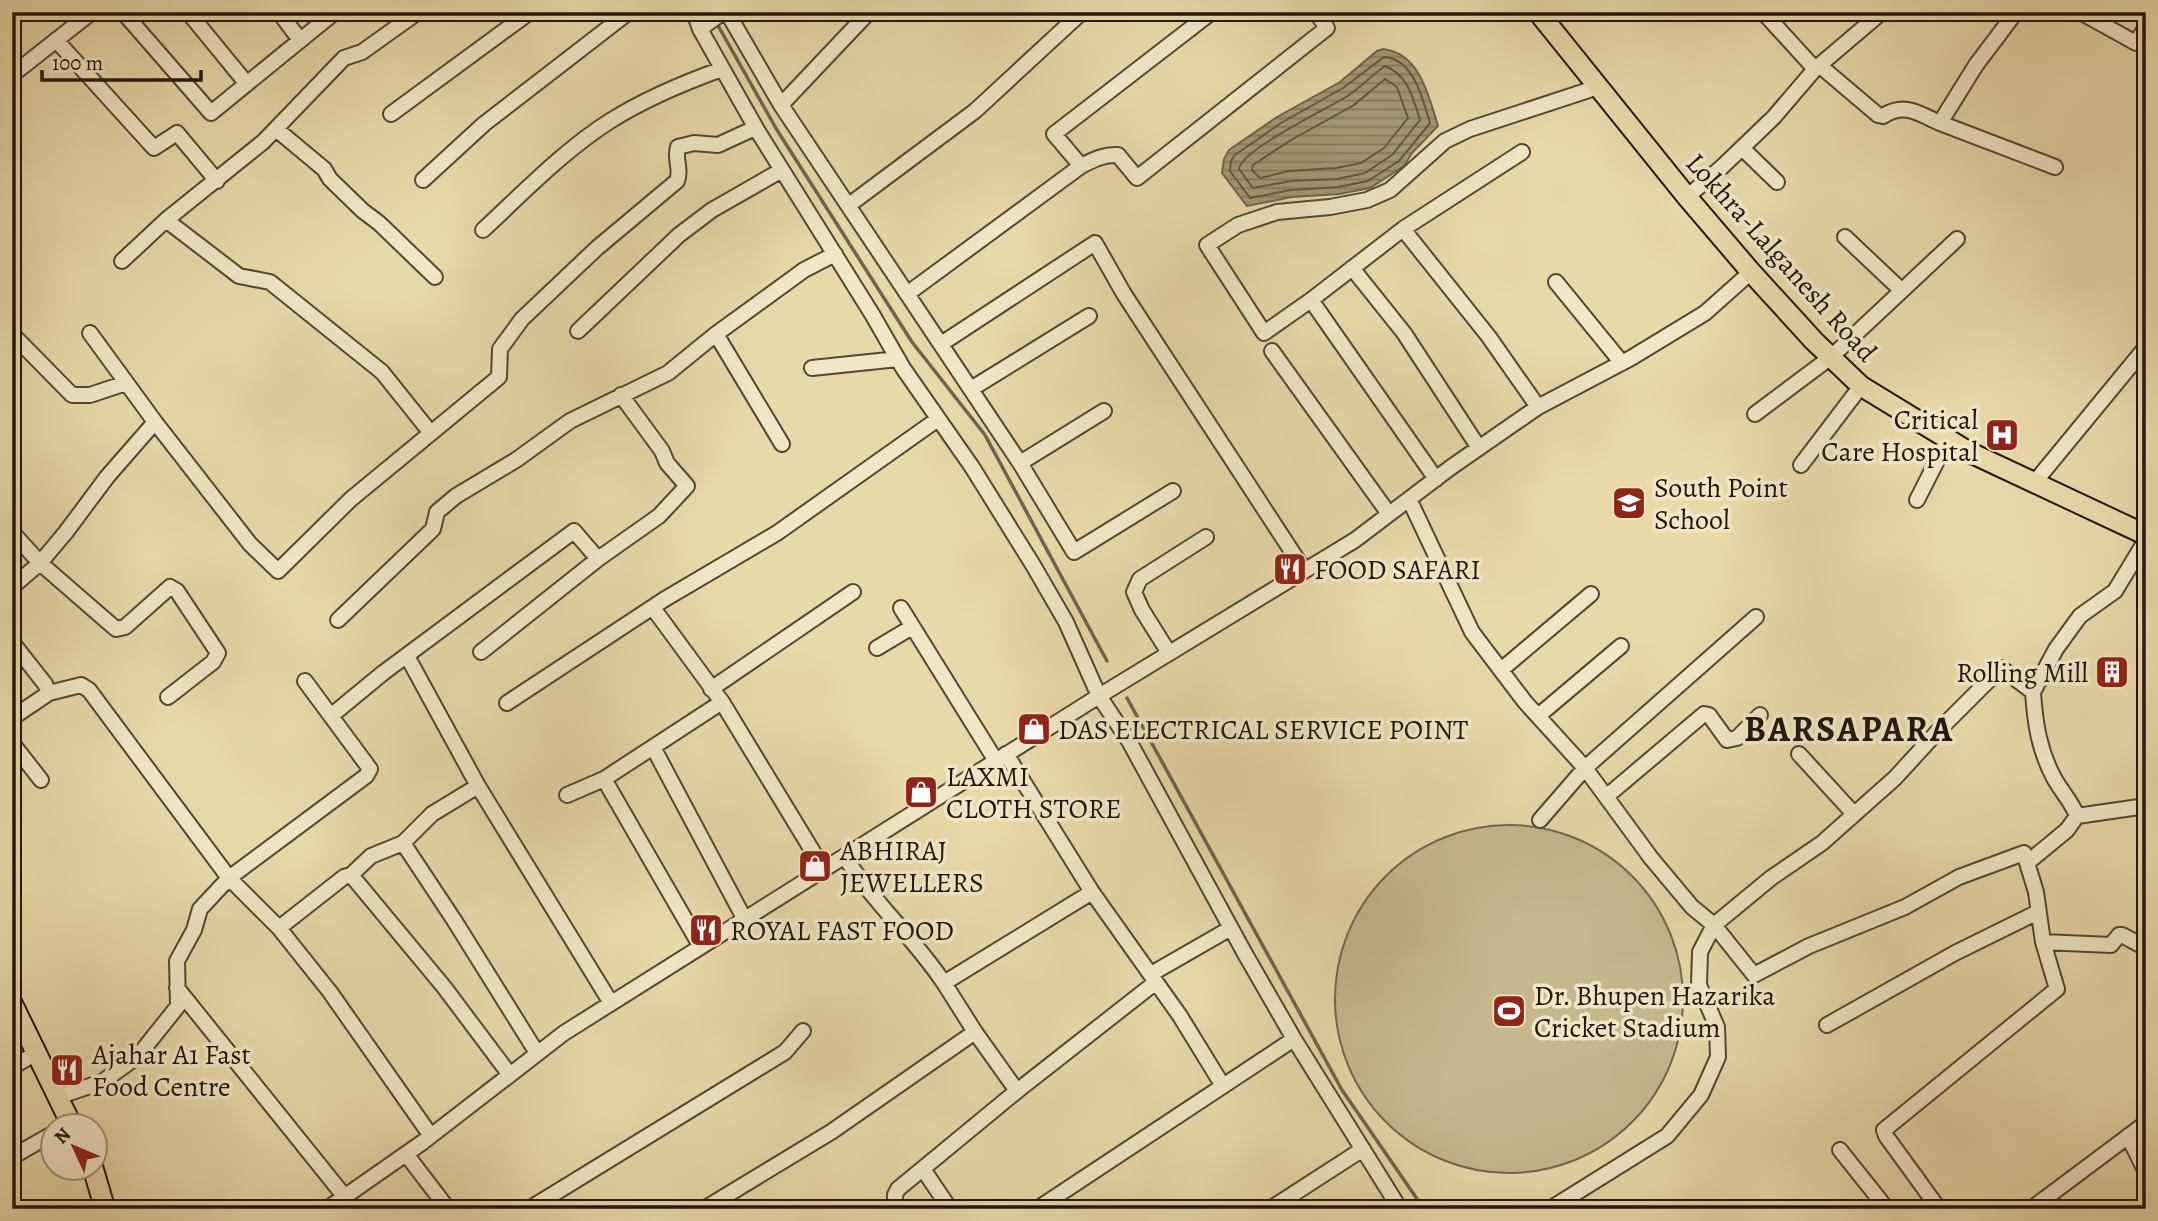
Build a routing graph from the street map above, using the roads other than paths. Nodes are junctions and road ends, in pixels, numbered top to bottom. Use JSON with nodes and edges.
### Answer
{"nodes":[{"id":1,"x":92,"y":12,"type":"edge"},
{"id":2,"x":122,"y":12,"type":"edge"},
{"id":3,"x":188,"y":12,"type":"edge"},
{"id":4,"x":279,"y":12,"type":"edge"},
{"id":5,"x":335,"y":12,"type":"edge"},
{"id":6,"x":418,"y":12,"type":"edge"},
{"id":7,"x":530,"y":12,"type":"edge"},
{"id":8,"x":629,"y":12,"type":"edge"},
{"id":9,"x":694,"y":12,"type":"edge"},
{"id":10,"x":725,"y":12,"type":"edge"},
{"id":11,"x":869,"y":12,"type":"edge"},
{"id":12,"x":1082,"y":12,"type":"edge"},
{"id":13,"x":1212,"y":12,"type":"edge"},
{"id":14,"x":1316,"y":12,"type":"edge"},
{"id":15,"x":1538,"y":12,"type":"edge"},
{"id":16,"x":1763,"y":12,"type":"edge"},
{"id":17,"x":1882,"y":12,"type":"edge"},
{"id":18,"x":2016,"y":12,"type":"edge"},
{"id":19,"x":2080,"y":12,"type":"edge"},
{"id":20,"x":704,"y":27,"type":"junction"},
{"id":21,"x":2146,"y":27,"type":"edge"},
{"id":22,"x":56,"y":40,"type":"junction"},
{"id":23,"x":300,"y":40,"type":"junction"},
{"id":24,"x":2141,"y":48,"type":"edge"},
{"id":25,"x":1817,"y":67,"type":"junction"},
{"id":26,"x":722,"y":69,"type":"junction"},
{"id":27,"x":12,"y":75,"type":"edge"},
{"id":28,"x":247,"y":84,"type":"junction"},
{"id":29,"x":1598,"y":87,"type":"junction"},
{"id":30,"x":781,"y":104,"type":"junction"},
{"id":31,"x":391,"y":114,"type":"dead end"},
{"id":32,"x":1940,"y":123,"type":"junction"},
{"id":33,"x":755,"y":128,"type":"junction"},
{"id":34,"x":276,"y":129,"type":"junction"},
{"id":35,"x":1742,"y":148,"type":"junction"},
{"id":36,"x":1522,"y":152,"type":"dead end"},
{"id":37,"x":1081,"y":166,"type":"junction"},
{"id":38,"x":2055,"y":167,"type":"dead end"},
{"id":39,"x":782,"y":170,"type":"junction"},
{"id":40,"x":423,"y":180,"type":"dead end"},
{"id":41,"x":217,"y":181,"type":"junction"},
{"id":42,"x":1777,"y":182,"type":"dead end"},
{"id":43,"x":1686,"y":197,"type":"junction"},
{"id":44,"x":849,"y":205,"type":"junction"},
{"id":45,"x":166,"y":220,"type":"junction"},
{"id":46,"x":1403,"y":229,"type":"junction"},
{"id":47,"x":483,"y":230,"type":"dead end"},
{"id":48,"x":1844,"y":237,"type":"dead end"},
{"id":49,"x":1957,"y":239,"type":"dead end"},
{"id":50,"x":835,"y":254,"type":"junction"},
{"id":51,"x":122,"y":261,"type":"dead end"},
{"id":52,"x":1352,"y":268,"type":"junction"},
{"id":53,"x":1751,"y":272,"type":"junction"},
{"id":54,"x":435,"y":277,"type":"dead end"},
{"id":55,"x":1556,"y":282,"type":"dead end"},
{"id":56,"x":1901,"y":290,"type":"junction"},
{"id":57,"x":907,"y":294,"type":"junction"},
{"id":58,"x":1311,"y":300,"type":"junction"},
{"id":59,"x":1089,"y":316,"type":"dead end"},
{"id":60,"x":578,"y":331,"type":"dead end"},
{"id":61,"x":90,"y":333,"type":"dead end"},
{"id":62,"x":12,"y":334,"type":"edge"},
{"id":63,"x":716,"y":334,"type":"junction"},
{"id":64,"x":941,"y":344,"type":"junction"},
{"id":65,"x":2146,"y":347,"type":"edge"},
{"id":66,"x":1272,"y":351,"type":"dead end"},
{"id":67,"x":1831,"y":357,"type":"junction"},
{"id":68,"x":898,"y":359,"type":"junction"},
{"id":69,"x":1622,"y":363,"type":"junction"},
{"id":70,"x":812,"y":368,"type":"dead end"},
{"id":71,"x":126,"y":383,"type":"junction"},
{"id":72,"x":1861,"y":386,"type":"junction"},
{"id":73,"x":971,"y":389,"type":"junction"},
{"id":74,"x":621,"y":395,"type":"junction"},
{"id":75,"x":1538,"y":407,"type":"junction"},
{"id":76,"x":1104,"y":411,"type":"dead end"},
{"id":77,"x":1755,"y":414,"type":"dead end"},
{"id":78,"x":938,"y":419,"type":"junction"},
{"id":79,"x":155,"y":422,"type":"junction"},
{"id":80,"x":430,"y":432,"type":"junction"},
{"id":81,"x":1948,"y":439,"type":"junction"},
{"id":82,"x":782,"y":444,"type":"dead end"},
{"id":83,"x":1479,"y":448,"type":"junction"},
{"id":84,"x":1020,"y":463,"type":"junction"},
{"id":85,"x":1801,"y":465,"type":"dead end"},
{"id":86,"x":1436,"y":479,"type":"junction"},
{"id":87,"x":2034,"y":483,"type":"junction"},
{"id":88,"x":1173,"y":491,"type":"dead end"},
{"id":89,"x":1409,"y":499,"type":"junction"},
{"id":90,"x":1917,"y":500,"type":"dead end"},
{"id":91,"x":1389,"y":514,"type":"junction"},
{"id":92,"x":12,"y":532,"type":"edge"},
{"id":93,"x":2146,"y":535,"type":"edge"},
{"id":94,"x":1206,"y":537,"type":"dead end"},
{"id":95,"x":2146,"y":540,"type":"edge"},
{"id":96,"x":598,"y":559,"type":"junction"},
{"id":97,"x":40,"y":563,"type":"junction"},
{"id":98,"x":1304,"y":570,"type":"junction"},
{"id":99,"x":12,"y":587,"type":"edge"},
{"id":100,"x":853,"y":592,"type":"dead end"},
{"id":101,"x":1591,"y":594,"type":"dead end"},
{"id":102,"x":653,"y":608,"type":"junction"},
{"id":103,"x":901,"y":608,"type":"dead end"},
{"id":104,"x":1756,"y":617,"type":"dead end"},
{"id":105,"x":338,"y":620,"type":"dead end"},
{"id":106,"x":912,"y":626,"type":"junction"},
{"id":107,"x":12,"y":642,"type":"edge"},
{"id":108,"x":1621,"y":646,"type":"dead end"},
{"id":109,"x":877,"y":648,"type":"dead end"},
{"id":110,"x":481,"y":652,"type":"dead end"},
{"id":111,"x":1169,"y":653,"type":"junction"},
{"id":112,"x":407,"y":656,"type":"junction"},
{"id":113,"x":1501,"y":670,"type":"junction"},
{"id":114,"x":305,"y":681,"type":"dead end"},
{"id":115,"x":711,"y":690,"type":"junction"},
{"id":116,"x":2033,"y":692,"type":"junction"},
{"id":117,"x":49,"y":693,"type":"junction"},
{"id":118,"x":1099,"y":696,"type":"junction"},
{"id":119,"x":168,"y":697,"type":"dead end"},
{"id":120,"x":722,"y":702,"type":"junction"},
{"id":121,"x":507,"y":703,"type":"dead end"},
{"id":122,"x":332,"y":715,"type":"junction"},
{"id":123,"x":1760,"y":715,"type":"dead end"},
{"id":124,"x":1538,"y":716,"type":"junction"},
{"id":125,"x":12,"y":718,"type":"edge"},
{"id":126,"x":12,"y":743,"type":"edge"},
{"id":127,"x":653,"y":747,"type":"junction"},
{"id":128,"x":1799,"y":754,"type":"dead end"},
{"id":129,"x":1001,"y":758,"type":"junction"},
{"id":130,"x":1585,"y":768,"type":"junction"},
{"id":131,"x":604,"y":779,"type":"junction"},
{"id":132,"x":40,"y":780,"type":"dead end"},
{"id":133,"x":478,"y":786,"type":"junction"},
{"id":134,"x":567,"y":795,"type":"dead end"},
{"id":135,"x":1607,"y":796,"type":"junction"},
{"id":136,"x":2146,"y":806,"type":"edge"},
{"id":137,"x":1854,"y":814,"type":"junction"},
{"id":138,"x":2077,"y":816,"type":"junction"},
{"id":139,"x":1540,"y":820,"type":"dead end"},
{"id":140,"x":402,"y":843,"type":"junction"},
{"id":141,"x":845,"y":858,"type":"junction"},
{"id":142,"x":2027,"y":863,"type":"junction"},
{"id":143,"x":824,"y":870,"type":"junction"},
{"id":144,"x":351,"y":875,"type":"junction"},
{"id":145,"x":229,"y":878,"type":"junction"},
{"id":146,"x":1092,"y":892,"type":"junction"},
{"id":147,"x":2038,"y":912,"type":"junction"},
{"id":148,"x":745,"y":920,"type":"junction"},
{"id":149,"x":1714,"y":925,"type":"junction"},
{"id":150,"x":279,"y":928,"type":"junction"},
{"id":151,"x":1231,"y":928,"type":"junction"},
{"id":152,"x":2043,"y":942,"type":"junction"},
{"id":153,"x":701,"y":947,"type":"junction"},
{"id":154,"x":2146,"y":948,"type":"edge"},
{"id":155,"x":1153,"y":978,"type":"junction"},
{"id":156,"x":944,"y":982,"type":"junction"},
{"id":157,"x":177,"y":988,"type":"junction"},
{"id":158,"x":12,"y":1003,"type":"edge"},
{"id":159,"x":611,"y":1003,"type":"junction"},
{"id":160,"x":1827,"y":1025,"type":"dead end"},
{"id":161,"x":803,"y":1031,"type":"dead end"},
{"id":162,"x":975,"y":1032,"type":"junction"},
{"id":163,"x":1294,"y":1039,"type":"junction"},
{"id":164,"x":537,"y":1053,"type":"junction"},
{"id":165,"x":35,"y":1054,"type":"junction"},
{"id":166,"x":12,"y":1068,"type":"edge"},
{"id":167,"x":510,"y":1075,"type":"junction"},
{"id":168,"x":1223,"y":1086,"type":"junction"},
{"id":169,"x":1017,"y":1091,"type":"junction"},
{"id":170,"x":57,"y":1097,"type":"junction"},
{"id":171,"x":63,"y":1112,"type":"edge"},
{"id":172,"x":2146,"y":1123,"type":"edge"},
{"id":173,"x":431,"y":1136,"type":"junction"},
{"id":174,"x":2128,"y":1136,"type":"junction"},
{"id":175,"x":38,"y":1142,"type":"edge"},
{"id":176,"x":1363,"y":1149,"type":"junction"},
{"id":177,"x":1840,"y":1150,"type":"dead end"},
{"id":178,"x":406,"y":1154,"type":"junction"},
{"id":179,"x":12,"y":1157,"type":"edge"},
{"id":180,"x":923,"y":1169,"type":"junction"},
{"id":181,"x":2146,"y":1172,"type":"edge"},
{"id":182,"x":97,"y":1182,"type":"edge"},
{"id":183,"x":345,"y":1197,"type":"junction"},
{"id":184,"x":709,"y":1207,"type":"edge"},
{"id":185,"x":105,"y":1209,"type":"edge"},
{"id":186,"x":327,"y":1209,"type":"edge"},
{"id":187,"x":448,"y":1209,"type":"edge"},
{"id":188,"x":529,"y":1209,"type":"edge"},
{"id":189,"x":895,"y":1209,"type":"edge"},
{"id":190,"x":950,"y":1209,"type":"edge"},
{"id":191,"x":1037,"y":1209,"type":"edge"},
{"id":192,"x":1270,"y":1209,"type":"edge"},
{"id":193,"x":1400,"y":1209,"type":"edge"},
{"id":194,"x":1550,"y":1209,"type":"edge"},
{"id":195,"x":1887,"y":1209,"type":"edge"},
{"id":196,"x":1939,"y":1209,"type":"edge"},
{"id":197,"x":2031,"y":1209,"type":"edge"}],
"edges":[{"from":1,"to":22,"type":"street"},
{"from":2,"to":28,"type":"street"},
{"from":3,"to":28,"type":"street"},
{"from":4,"to":23,"type":"street"},
{"from":5,"to":23,"type":"street"},
{"from":6,"to":34,"type":"street"},
{"from":7,"to":31,"type":"street"},
{"from":8,"to":40,"type":"street"},
{"from":9,"to":20,"type":"street"},
{"from":10,"to":20,"type":"street"},
{"from":10,"to":30,"type":"street"},
{"from":11,"to":30,"type":"street"},
{"from":12,"to":44,"type":"street"},
{"from":13,"to":37,"type":"street"},
{"from":14,"to":37,"type":"street"},
{"from":15,"to":29,"type":"main road","name":"Lokhra-Lalganesh Road"},
{"from":16,"to":25,"type":"street"},
{"from":17,"to":25,"type":"street"},
{"from":18,"to":32,"type":"street"},
{"from":19,"to":24,"type":"street"},
{"from":20,"to":26,"type":"street"},
{"from":21,"to":24,"type":"street"},
{"from":22,"to":27,"type":"street"},
{"from":22,"to":41,"type":"street"},
{"from":23,"to":28,"type":"street"},
{"from":25,"to":32,"type":"street"},
{"from":25,"to":35,"type":"street"},
{"from":26,"to":33,"type":"street"},
{"from":26,"to":47,"type":"street"},
{"from":29,"to":43,"type":"main road","name":"Lokhra-Lalganesh Road"},
{"from":29,"to":58,"type":"street"},
{"from":30,"to":44,"type":"street"},
{"from":32,"to":38,"type":"street"},
{"from":33,"to":39,"type":"street"},
{"from":33,"to":80,"type":"street"},
{"from":34,"to":41,"type":"street"},
{"from":34,"to":54,"type":"street"},
{"from":35,"to":42,"type":"street"},
{"from":35,"to":43,"type":"street"},
{"from":36,"to":46,"type":"street"},
{"from":37,"to":57,"type":"street"},
{"from":39,"to":50,"type":"street"},
{"from":39,"to":60,"type":"street"},
{"from":41,"to":45,"type":"street"},
{"from":43,"to":53,"type":"main road","name":"Lokhra-Lalganesh Road"},
{"from":44,"to":57,"type":"street"},
{"from":45,"to":51,"type":"street"},
{"from":45,"to":80,"type":"street"},
{"from":46,"to":52,"type":"street"},
{"from":46,"to":75,"type":"street"},
{"from":48,"to":56,"type":"street"},
{"from":49,"to":56,"type":"street"},
{"from":50,"to":63,"type":"street"},
{"from":50,"to":68,"type":"street"},
{"from":52,"to":58,"type":"street"},
{"from":52,"to":83,"type":"street"},
{"from":53,"to":67,"type":"main road","name":"Lokhra-Lalganesh Road"},
{"from":53,"to":69,"type":"street"},
{"from":55,"to":69,"type":"street"},
{"from":56,"to":67,"type":"street"},
{"from":57,"to":64,"type":"street"},
{"from":58,"to":86,"type":"street"},
{"from":59,"to":73,"type":"street"},
{"from":61,"to":71,"type":"street"},
{"from":62,"to":71,"type":"street"},
{"from":63,"to":74,"type":"street"},
{"from":63,"to":82,"type":"street"},
{"from":64,"to":73,"type":"street"},
{"from":64,"to":98,"type":"street"},
{"from":65,"to":87,"type":"street"},
{"from":66,"to":91,"type":"street"},
{"from":67,"to":72,"type":"main road","name":"Lokhra-Lalganesh Road"},
{"from":67,"to":77,"type":"street"},
{"from":68,"to":70,"type":"street"},
{"from":68,"to":78,"type":"street"},
{"from":69,"to":75,"type":"street"},
{"from":71,"to":79,"type":"street"},
{"from":72,"to":81,"type":"main road","name":"Lokhra-Lalganesh Road"},
{"from":72,"to":85,"type":"street"},
{"from":73,"to":84,"type":"street"},
{"from":74,"to":96,"type":"street"},
{"from":74,"to":105,"type":"street"},
{"from":75,"to":83,"type":"street"},
{"from":76,"to":84,"type":"street"},
{"from":78,"to":102,"type":"street"},
{"from":78,"to":118,"type":"street"},
{"from":79,"to":80,"type":"street"},
{"from":79,"to":97,"type":"street"},
{"from":81,"to":87,"type":"main road","name":"Lokhra-Lalganesh Road"},
{"from":81,"to":90,"type":"street"},
{"from":83,"to":86,"type":"street"},
{"from":84,"to":88,"type":"street"},
{"from":86,"to":89,"type":"street"},
{"from":87,"to":93,"type":"main road","name":"Lokhra-Lalganesh Road"},
{"from":89,"to":91,"type":"street"},
{"from":89,"to":113,"type":"street"},
{"from":91,"to":98,"type":"street"},
{"from":92,"to":97,"type":"street"},
{"from":94,"to":111,"type":"street"},
{"from":95,"to":116,"type":"street"},
{"from":96,"to":110,"type":"street"},
{"from":96,"to":112,"type":"street"},
{"from":97,"to":99,"type":"street"},
{"from":97,"to":119,"type":"street"},
{"from":98,"to":111,"type":"street"},
{"from":100,"to":115,"type":"street"},
{"from":101,"to":113,"type":"street"},
{"from":102,"to":115,"type":"street"},
{"from":102,"to":121,"type":"street"},
{"from":103,"to":106,"type":"street"},
{"from":104,"to":130,"type":"street"},
{"from":106,"to":109,"type":"street"},
{"from":106,"to":129,"type":"street"},
{"from":107,"to":117,"type":"street"},
{"from":108,"to":124,"type":"street"},
{"from":111,"to":118,"type":"street"},
{"from":112,"to":122,"type":"street"},
{"from":112,"to":133,"type":"street"},
{"from":113,"to":124,"type":"street"},
{"from":114,"to":122,"type":"street"},
{"from":115,"to":120,"type":"street"},
{"from":116,"to":137,"type":"street"},
{"from":116,"to":138,"type":"street"},
{"from":117,"to":125,"type":"street"},
{"from":117,"to":145,"type":"street"},
{"from":118,"to":129,"type":"street"},
{"from":118,"to":151,"type":"street"},
{"from":120,"to":127,"type":"street"},
{"from":120,"to":143,"type":"street"},
{"from":122,"to":145,"type":"street"},
{"from":123,"to":135,"type":"street"},
{"from":124,"to":130,"type":"street"},
{"from":126,"to":132,"type":"street"},
{"from":127,"to":131,"type":"street"},
{"from":127,"to":148,"type":"street"},
{"from":128,"to":137,"type":"street"},
{"from":129,"to":141,"type":"street"},
{"from":129,"to":146,"type":"street"},
{"from":130,"to":135,"type":"street"},
{"from":130,"to":139,"type":"street"},
{"from":131,"to":134,"type":"street"},
{"from":131,"to":153,"type":"street"},
{"from":133,"to":140,"type":"street"},
{"from":133,"to":159,"type":"street"},
{"from":135,"to":149,"type":"street"},
{"from":136,"to":138,"type":"street"},
{"from":137,"to":149,"type":"street"},
{"from":138,"to":142,"type":"street"},
{"from":140,"to":144,"type":"street"},
{"from":140,"to":164,"type":"street"},
{"from":141,"to":143,"type":"street"},
{"from":141,"to":156,"type":"street"},
{"from":142,"to":147,"type":"street"},
{"from":142,"to":149,"type":"street"},
{"from":143,"to":148,"type":"street"},
{"from":144,"to":150,"type":"street"},
{"from":144,"to":167,"type":"street"},
{"from":145,"to":150,"type":"street"},
{"from":145,"to":157,"type":"street"},
{"from":146,"to":155,"type":"street"},
{"from":146,"to":156,"type":"street"},
{"from":147,"to":152,"type":"street"},
{"from":147,"to":160,"type":"street"},
{"from":148,"to":153,"type":"street"},
{"from":149,"to":194,"type":"street"},
{"from":150,"to":173,"type":"street"},
{"from":151,"to":155,"type":"street"},
{"from":151,"to":163,"type":"street"},
{"from":152,"to":154,"type":"street"},
{"from":152,"to":196,"type":"street"},
{"from":153,"to":159,"type":"street"},
{"from":155,"to":168,"type":"street"},
{"from":155,"to":169,"type":"street"},
{"from":156,"to":162,"type":"street"},
{"from":157,"to":170,"type":"street"},
{"from":157,"to":183,"type":"street"},
{"from":158,"to":165,"type":"main road"},
{"from":159,"to":164,"type":"street"},
{"from":161,"to":188,"type":"street"},
{"from":162,"to":169,"type":"street"},
{"from":162,"to":184,"type":"street"},
{"from":163,"to":168,"type":"street"},
{"from":163,"to":176,"type":"street"},
{"from":164,"to":167,"type":"street"},
{"from":165,"to":166,"type":"street"},
{"from":165,"to":170,"type":"main road"},
{"from":167,"to":173,"type":"street"},
{"from":168,"to":191,"type":"street"},
{"from":169,"to":180,"type":"street"},
{"from":170,"to":171,"type":"main road"},
{"from":172,"to":174,"type":"street"},
{"from":173,"to":178,"type":"street"},
{"from":174,"to":181,"type":"street"},
{"from":174,"to":197,"type":"street"},
{"from":175,"to":179,"type":"street"},
{"from":176,"to":192,"type":"street"},
{"from":176,"to":193,"type":"street"},
{"from":177,"to":195,"type":"street"},
{"from":178,"to":183,"type":"street"},
{"from":178,"to":187,"type":"street"},
{"from":180,"to":189,"type":"street"},
{"from":180,"to":190,"type":"street"},
{"from":182,"to":185,"type":"main road"},
{"from":183,"to":186,"type":"street"}]}
